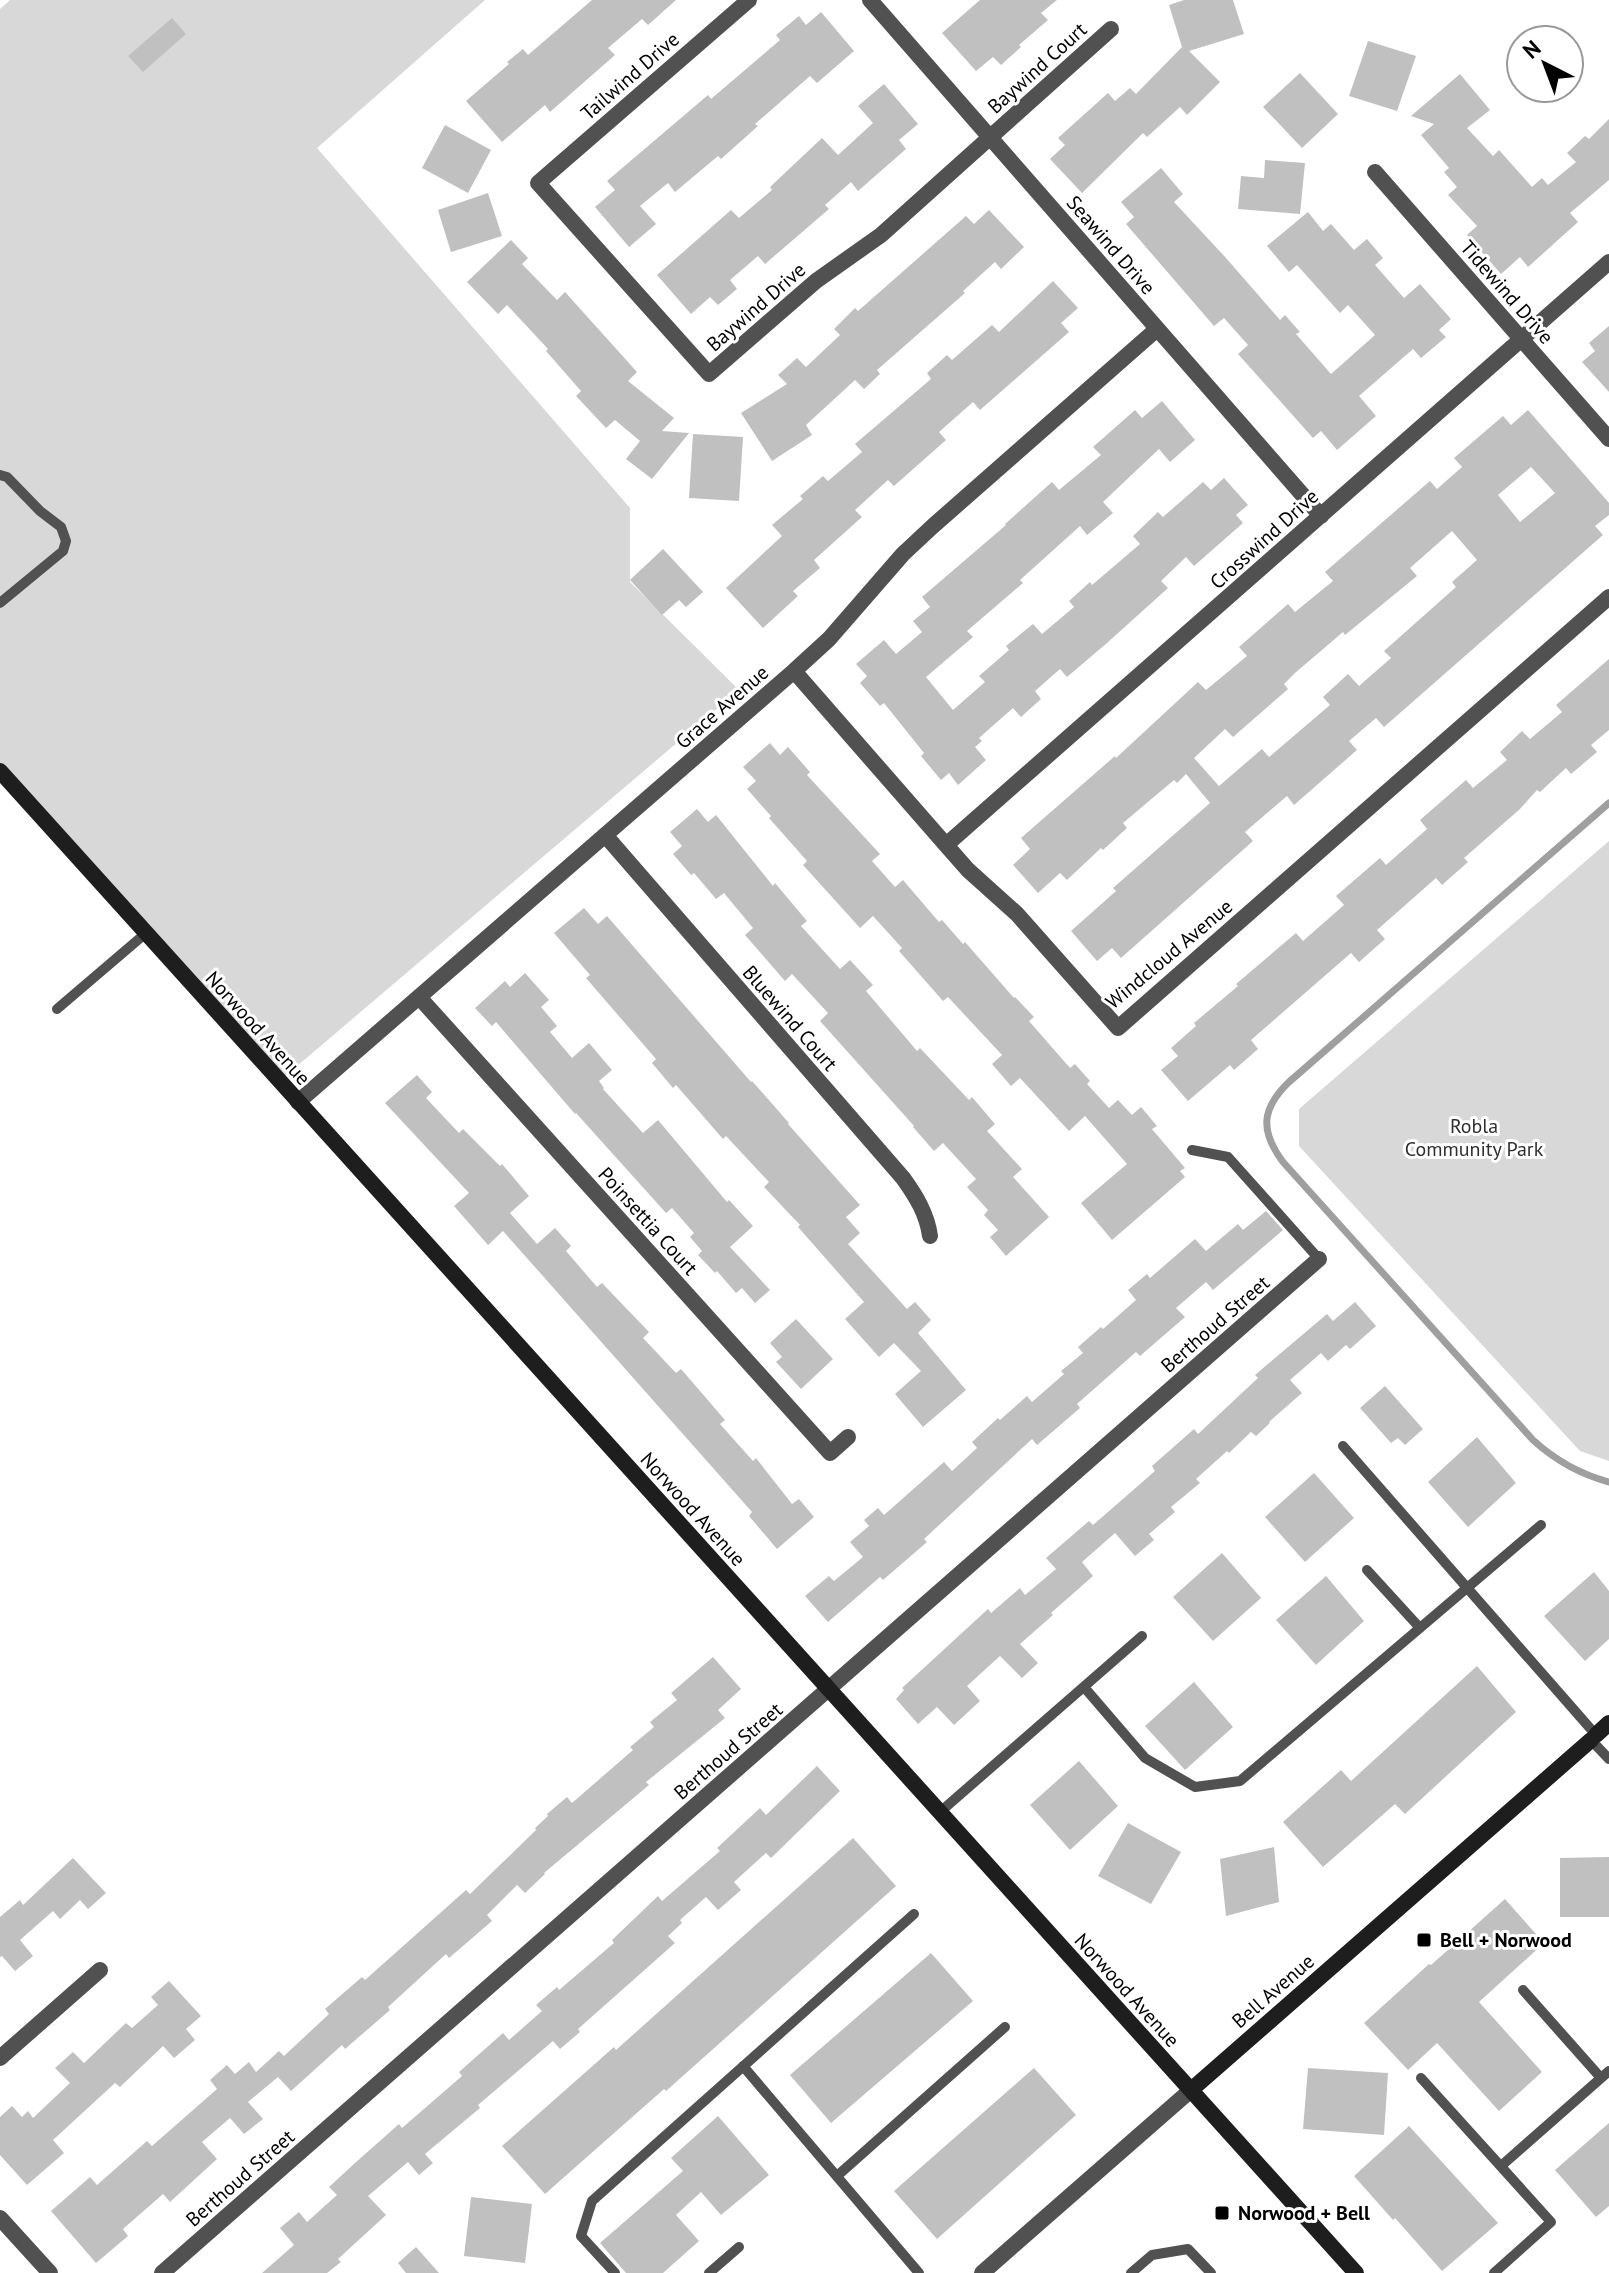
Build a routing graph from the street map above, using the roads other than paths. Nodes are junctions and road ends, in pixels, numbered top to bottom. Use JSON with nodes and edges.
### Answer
{"nodes":[{"id":1,"x":749,"y":0,"type":"edge"},
{"id":2,"x":870,"y":0,"type":"edge"},
{"id":3,"x":1111,"y":29,"type":"dead end"},
{"id":4,"x":990,"y":137,"type":"junction"},
{"id":5,"x":1375,"y":172,"type":"dead end"},
{"id":6,"x":538,"y":183,"type":"joint"},
{"id":7,"x":1609,"y":262,"type":"edge"},
{"id":8,"x":1157,"y":329,"type":"junction"},
{"id":9,"x":1522,"y":339,"type":"junction"},
{"id":10,"x":1609,"y":439,"type":"edge"},
{"id":11,"x":0,"y":475,"type":"edge"},
{"id":12,"x":1321,"y":516,"type":"junction"},
{"id":13,"x":1609,"y":597,"type":"edge"},
{"id":14,"x":0,"y":603,"type":"edge"},
{"id":15,"x":794,"y":671,"type":"junction"},
{"id":16,"x":0,"y":771,"type":"edge"},
{"id":17,"x":605,"y":835,"type":"junction"},
{"id":18,"x":946,"y":845,"type":"junction"},
{"id":19,"x":146,"y":933,"type":"junction"},
{"id":20,"x":419,"y":997,"type":"junction"},
{"id":21,"x":57,"y":1009,"type":"dead end"},
{"id":22,"x":298,"y":1102,"type":"junction"},
{"id":23,"x":1192,"y":1150,"type":"dead end"},
{"id":24,"x":930,"y":1236,"type":"dead end"},
{"id":25,"x":1319,"y":1259,"type":"joint"},
{"id":26,"x":848,"y":1437,"type":"dead end"},
{"id":27,"x":1343,"y":1446,"type":"dead end"},
{"id":28,"x":1541,"y":1525,"type":"dead end"},
{"id":29,"x":1367,"y":1570,"type":"dead end"},
{"id":30,"x":1468,"y":1587,"type":"junction"},
{"id":31,"x":1420,"y":1628,"type":"junction"},
{"id":32,"x":1142,"y":1636,"type":"dead end"},
{"id":33,"x":1084,"y":1687,"type":"junction"},
{"id":34,"x":829,"y":1689,"type":"junction"},
{"id":35,"x":1599,"y":1733,"type":"edge"},
{"id":36,"x":1609,"y":1759,"type":"edge"},
{"id":37,"x":940,"y":1812,"type":"junction"},
{"id":38,"x":914,"y":1914,"type":"dead end"},
{"id":39,"x":100,"y":1970,"type":"dead end"},
{"id":40,"x":1523,"y":1990,"type":"dead end"},
{"id":41,"x":1005,"y":2027,"type":"dead end"},
{"id":42,"x":0,"y":2058,"type":"edge"},
{"id":43,"x":743,"y":2066,"type":"junction"},
{"id":44,"x":1605,"y":2075,"type":"edge"},
{"id":45,"x":1421,"y":2078,"type":"dead end"},
{"id":46,"x":1191,"y":2090,"type":"junction"},
{"id":47,"x":1501,"y":2166,"type":"junction"},
{"id":48,"x":837,"y":2176,"type":"junction"},
{"id":49,"x":0,"y":2218,"type":"edge"},
{"id":50,"x":739,"y":2247,"type":"dead end"},
{"id":51,"x":50,"y":2273,"type":"edge"},
{"id":52,"x":162,"y":2273,"type":"edge"},
{"id":53,"x":615,"y":2273,"type":"edge"},
{"id":54,"x":709,"y":2273,"type":"edge"},
{"id":55,"x":919,"y":2273,"type":"edge"},
{"id":56,"x":982,"y":2273,"type":"edge"},
{"id":57,"x":1131,"y":2273,"type":"edge"},
{"id":58,"x":1211,"y":2273,"type":"edge"},
{"id":59,"x":1356,"y":2273,"type":"edge"},
{"id":60,"x":1494,"y":2273,"type":"edge"}],
"edges":[{"from":1,"to":6,"type":"street","name":"Tailwind Drive"},
{"from":2,"to":4,"type":"street","name":"Seawind Drive"},
{"from":3,"to":4,"type":"street","name":"Baywind Court"},
{"from":4,"to":6,"type":"street","name":"Baywind Drive"},
{"from":4,"to":8,"type":"street","name":"Seawind Drive"},
{"from":5,"to":9,"type":"street","name":"Tidewind Drive"},
{"from":7,"to":9,"type":"street","name":"Crosswind Drive"},
{"from":8,"to":12,"type":"street","name":"Seawind Drive"},
{"from":8,"to":15,"type":"street","name":"Grace Avenue"},
{"from":9,"to":10,"type":"street","name":"Tidewind Drive"},
{"from":9,"to":12,"type":"street","name":"Crosswind Drive"},
{"from":11,"to":14,"type":"lane"},
{"from":12,"to":18,"type":"street","name":"Crosswind Drive"},
{"from":13,"to":18,"type":"street","name":"Windcloud Avenue"},
{"from":15,"to":17,"type":"street","name":"Grace Avenue"},
{"from":15,"to":18,"type":"street","name":"Windcloud Avenue"},
{"from":16,"to":19,"type":"main road","name":"Norwood Avenue"},
{"from":17,"to":20,"type":"street","name":"Grace Avenue"},
{"from":17,"to":24,"type":"street","name":"Bluewind Court"},
{"from":19,"to":21,"type":"lane"},
{"from":19,"to":22,"type":"main road","name":"Norwood Avenue"},
{"from":20,"to":22,"type":"street","name":"Grace Avenue"},
{"from":20,"to":26,"type":"street","name":"Poinsettia Court"},
{"from":22,"to":34,"type":"main road","name":"Norwood Avenue"},
{"from":23,"to":25,"type":"lane"},
{"from":25,"to":34,"type":"street","name":"Berthoud Street"},
{"from":27,"to":30,"type":"lane"},
{"from":28,"to":30,"type":"lane"},
{"from":29,"to":31,"type":"lane"},
{"from":30,"to":31,"type":"lane"},
{"from":30,"to":35,"type":"lane"},
{"from":31,"to":33,"type":"lane"},
{"from":32,"to":33,"type":"lane"},
{"from":33,"to":37,"type":"lane"},
{"from":34,"to":37,"type":"main road","name":"Norwood Avenue"},
{"from":34,"to":52,"type":"street","name":"Berthoud Street"},
{"from":35,"to":36,"type":"lane"},
{"from":35,"to":46,"type":"main road","name":"Bell Avenue"},
{"from":37,"to":46,"type":"main road","name":"Norwood Avenue"},
{"from":38,"to":43,"type":"lane"},
{"from":39,"to":42,"type":"street"},
{"from":40,"to":44,"type":"lane"},
{"from":41,"to":48,"type":"lane"},
{"from":43,"to":48,"type":"lane"},
{"from":43,"to":53,"type":"lane"},
{"from":44,"to":47,"type":"lane"},
{"from":45,"to":47,"type":"lane"},
{"from":46,"to":56,"type":"street","name":"Bell Avenue"},
{"from":46,"to":59,"type":"main road","name":"Norwood Avenue"},
{"from":47,"to":60,"type":"lane"},
{"from":48,"to":55,"type":"lane"},
{"from":49,"to":51,"type":"street"},
{"from":50,"to":54,"type":"lane"},
{"from":57,"to":58,"type":"lane"}]}
